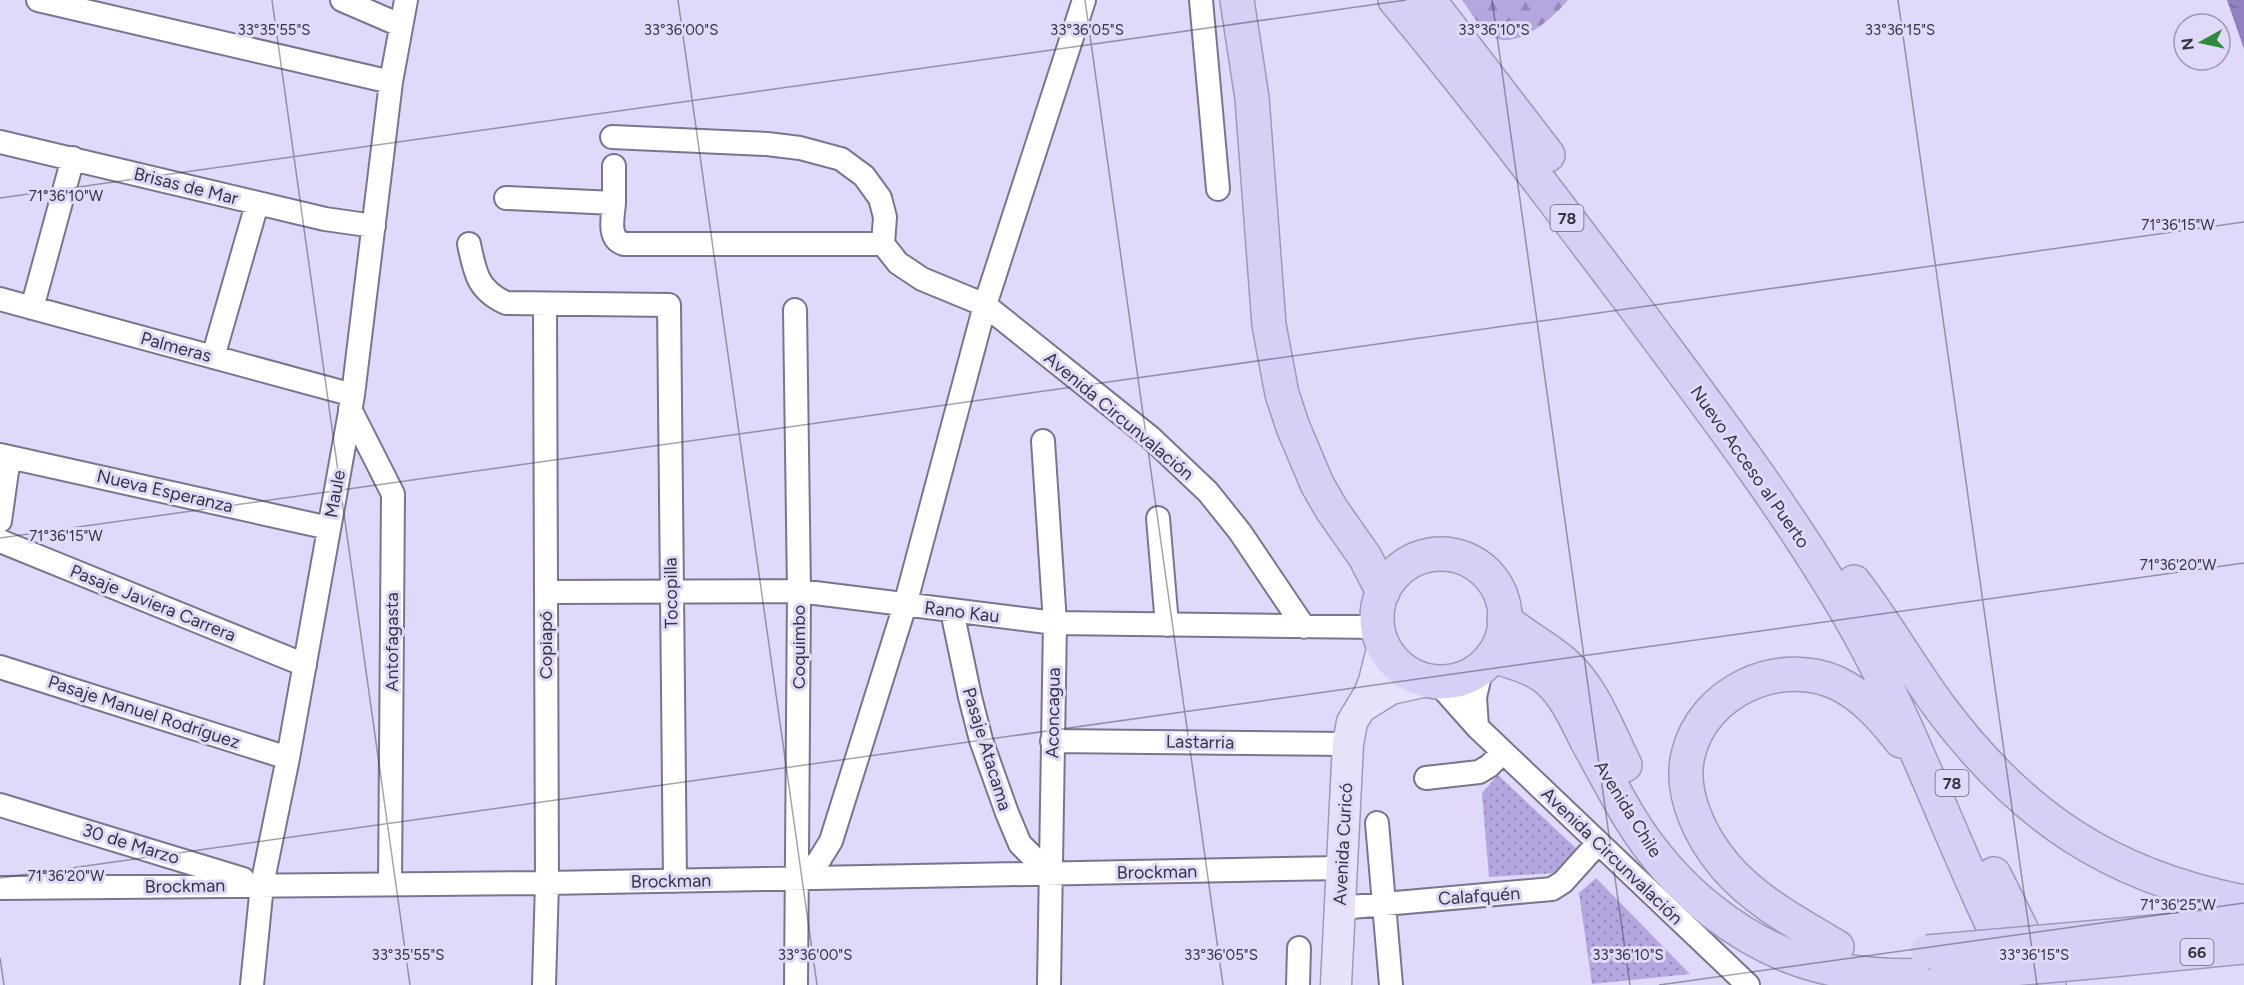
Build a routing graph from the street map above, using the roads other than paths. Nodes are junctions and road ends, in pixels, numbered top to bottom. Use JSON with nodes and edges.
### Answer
{"nodes":[{"id":1,"x":38,"y":0,"type":"edge"},
{"id":2,"x":342,"y":0,"type":"edge"},
{"id":3,"x":406,"y":0,"type":"edge"},
{"id":4,"x":1084,"y":0,"type":"edge"},
{"id":5,"x":1201,"y":0,"type":"edge"},
{"id":6,"x":1237,"y":0,"type":"edge"},
{"id":7,"x":1395,"y":0,"type":"edge"},
{"id":8,"x":1429,"y":0,"type":"edge"},
{"id":9,"x":400,"y":25,"type":"junction"},
{"id":10,"x":392,"y":82,"type":"junction"},
{"id":11,"x":612,"y":137,"type":"dead end"},
{"id":12,"x":0,"y":142,"type":"edge"},
{"id":13,"x":73,"y":158,"type":"junction"},
{"id":14,"x":614,"y":166,"type":"dead end"},
{"id":15,"x":1218,"y":189,"type":"dead end"},
{"id":16,"x":506,"y":198,"type":"dead end"},
{"id":17,"x":614,"y":203,"type":"junction"},
{"id":18,"x":257,"y":204,"type":"junction"},
{"id":19,"x":374,"y":226,"type":"junction"},
{"id":20,"x":883,"y":243,"type":"junction"},
{"id":21,"x":469,"y":244,"type":"dead end"},
{"id":22,"x":0,"y":299,"type":"edge"},
{"id":23,"x":545,"y":304,"type":"junction"},
{"id":24,"x":985,"y":305,"type":"junction"},
{"id":25,"x":32,"y":308,"type":"junction"},
{"id":26,"x":795,"y":310,"type":"dead end"},
{"id":27,"x":213,"y":357,"type":"junction"},
{"id":28,"x":351,"y":402,"type":"junction"},
{"id":29,"x":1043,"y":441,"type":"dead end"},
{"id":30,"x":5,"y":456,"type":"edge"},
{"id":31,"x":1158,"y":518,"type":"dead end"},
{"id":32,"x":0,"y":521,"type":"edge"},
{"id":33,"x":330,"y":528,"type":"junction"},
{"id":34,"x":0,"y":541,"type":"edge"},
{"id":35,"x":1854,"y":582,"type":"junction"},
{"id":36,"x":799,"y":591,"type":"junction"},
{"id":37,"x":546,"y":592,"type":"junction"},
{"id":38,"x":671,"y":592,"type":"junction"},
{"id":39,"x":1383,"y":592,"type":"junction"},
{"id":40,"x":905,"y":605,"type":"junction"},
{"id":41,"x":952,"y":611,"type":"junction"},
{"id":42,"x":1504,"y":619,"type":"junction"},
{"id":43,"x":1055,"y":623,"type":"junction"},
{"id":44,"x":1167,"y":625,"type":"junction"},
{"id":45,"x":1304,"y":627,"type":"junction"},
{"id":46,"x":1380,"y":636,"type":"junction"},
{"id":47,"x":1487,"y":661,"type":"junction"},
{"id":48,"x":305,"y":665,"type":"junction"},
{"id":49,"x":0,"y":667,"type":"edge"},
{"id":50,"x":1432,"y":681,"type":"junction"},
{"id":51,"x":1362,"y":706,"type":"junction"},
{"id":52,"x":1477,"y":727,"type":"junction"},
{"id":53,"x":1052,"y":741,"type":"junction"},
{"id":54,"x":1348,"y":744,"type":"junction"},
{"id":55,"x":1503,"y":752,"type":"junction"},
{"id":56,"x":288,"y":758,"type":"junction"},
{"id":57,"x":1426,"y":778,"type":"dead end"},
{"id":58,"x":1933,"y":786,"type":"junction"},
{"id":59,"x":0,"y":805,"type":"edge"},
{"id":60,"x":1377,"y":823,"type":"dead end"},
{"id":61,"x":1598,"y":843,"type":"junction"},
{"id":62,"x":1341,"y":868,"type":"junction"},
{"id":63,"x":1050,"y":874,"type":"junction"},
{"id":64,"x":798,"y":879,"type":"junction"},
{"id":65,"x":675,"y":881,"type":"junction"},
{"id":66,"x":390,"y":884,"type":"junction"},
{"id":67,"x":547,"y":884,"type":"junction"},
{"id":68,"x":262,"y":885,"type":"junction"},
{"id":69,"x":0,"y":888,"type":"edge"},
{"id":70,"x":2244,"y":902,"type":"edge"},
{"id":71,"x":1384,"y":903,"type":"junction"},
{"id":72,"x":1340,"y":908,"type":"junction"},
{"id":73,"x":2244,"y":924,"type":"edge"},
{"id":74,"x":1837,"y":947,"type":"junction"},
{"id":75,"x":2244,"y":947,"type":"edge"},
{"id":76,"x":1299,"y":948,"type":"dead end"},
{"id":77,"x":2106,"y":948,"type":"junction"},
{"id":78,"x":2149,"y":957,"type":"junction"},
{"id":79,"x":1936,"y":964,"type":"junction"},
{"id":80,"x":2244,"y":965,"type":"edge"},
{"id":81,"x":1737,"y":982,"type":"edge"},
{"id":82,"x":252,"y":985,"type":"edge"},
{"id":83,"x":544,"y":985,"type":"edge"},
{"id":84,"x":796,"y":985,"type":"edge"},
{"id":85,"x":1049,"y":985,"type":"edge"},
{"id":86,"x":1298,"y":985,"type":"edge"},
{"id":87,"x":1336,"y":985,"type":"edge"},
{"id":88,"x":1391,"y":985,"type":"edge"},
{"id":89,"x":2024,"y":985,"type":"edge"},
{"id":90,"x":2049,"y":985,"type":"edge"}],
"edges":[{"from":1,"to":10,"type":"street"},
{"from":2,"to":9,"type":"street"},
{"from":3,"to":9,"type":"street","name":"Maule"},
{"from":4,"to":24,"type":"street"},
{"from":5,"to":15,"type":"street"},
{"from":6,"to":39,"type":"highway"},
{"from":7,"to":58,"type":"highway","name":"Nuevo Acceso al Puerto","number":"78"},
{"from":8,"to":35,"type":"highway","name":"Nuevo Acceso al Puerto","number":"78"},
{"from":9,"to":10,"type":"street","name":"Maule"},
{"from":10,"to":19,"type":"street","name":"Maule"},
{"from":11,"to":20,"type":"street"},
{"from":12,"to":13,"type":"street","name":"Brisas de Mar"},
{"from":13,"to":18,"type":"street","name":"Brisas de Mar"},
{"from":13,"to":25,"type":"street"},
{"from":14,"to":17,"type":"street"},
{"from":16,"to":17,"type":"street"},
{"from":17,"to":20,"type":"street"},
{"from":18,"to":19,"type":"street","name":"Brisas de Mar"},
{"from":18,"to":27,"type":"street"},
{"from":19,"to":28,"type":"street","name":"Maule"},
{"from":20,"to":24,"type":"street","name":"Avenida Circunvalación"},
{"from":21,"to":23,"type":"street"},
{"from":22,"to":25,"type":"street","name":"Palmeras"},
{"from":23,"to":37,"type":"street","name":"Copiapó"},
{"from":23,"to":38,"type":"street","name":"Tocopilla"},
{"from":24,"to":40,"type":"street"},
{"from":24,"to":45,"type":"street","name":"Avenida Circunvalación"},
{"from":25,"to":27,"type":"street","name":"Palmeras"},
{"from":26,"to":36,"type":"street","name":"Coquimbo"},
{"from":27,"to":28,"type":"street","name":"Palmeras"},
{"from":28,"to":33,"type":"street","name":"Maule"},
{"from":28,"to":66,"type":"street","name":"Antofagasta"},
{"from":29,"to":43,"type":"street","name":"Aconcagua"},
{"from":30,"to":32,"type":"street"},
{"from":30,"to":33,"type":"street","name":"Nueva Esperanza"},
{"from":31,"to":44,"type":"street"},
{"from":33,"to":48,"type":"street","name":"Maule"},
{"from":34,"to":48,"type":"street","name":"Pasaje Javiera Carrera"},
{"from":35,"to":70,"type":"highway"},
{"from":35,"to":90,"type":"highway","name":"Nuevo Acceso al Puerto","number":"78"},
{"from":36,"to":38,"type":"street","name":"Rano Kau"},
{"from":36,"to":40,"type":"street","name":"Rano Kau"},
{"from":36,"to":64,"type":"street","name":"Coquimbo"},
{"from":37,"to":38,"type":"street","name":"Rano Kau"},
{"from":37,"to":67,"type":"street","name":"Copiapó"},
{"from":38,"to":65,"type":"street","name":"Tocopilla"},
{"from":39,"to":42,"type":"highway"},
{"from":39,"to":46,"type":"highway"},
{"from":40,"to":41,"type":"street","name":"Rano Kau"},
{"from":40,"to":64,"type":"street"},
{"from":41,"to":43,"type":"street","name":"Rano Kau"},
{"from":41,"to":63,"type":"street","name":"Pasaje Atacama"},
{"from":42,"to":47,"type":"highway"},
{"from":42,"to":74,"type":"highway","name":"Avenida Chile"},
{"from":43,"to":44,"type":"street","name":"Rano Kau"},
{"from":43,"to":53,"type":"street","name":"Aconcagua"},
{"from":44,"to":45,"type":"street","name":"Rano Kau"},
{"from":45,"to":46,"type":"street","name":"Rano Kau"},
{"from":46,"to":50,"type":"highway"},
{"from":46,"to":51,"type":"main road","name":"Avenida Curicó"},
{"from":47,"to":50,"type":"highway"},
{"from":47,"to":52,"type":"street"},
{"from":47,"to":79,"type":"highway","name":"Avenida Chile"},
{"from":48,"to":56,"type":"street","name":"Maule"},
{"from":49,"to":56,"type":"street","name":"Pasaje Manuel Rodríguez"},
{"from":50,"to":51,"type":"main road"},
{"from":50,"to":52,"type":"street","name":"Avenida Circunvalación"},
{"from":51,"to":54,"type":"main road","name":"Avenida Curicó"},
{"from":52,"to":55,"type":"street","name":"Avenida Circunvalación"},
{"from":53,"to":54,"type":"street","name":"Lastarria"},
{"from":53,"to":63,"type":"street","name":"Aconcagua"},
{"from":54,"to":62,"type":"main road","name":"Avenida Curicó"},
{"from":55,"to":57,"type":"street"},
{"from":55,"to":61,"type":"street","name":"Avenida Circunvalación"},
{"from":56,"to":68,"type":"street","name":"Maule"},
{"from":58,"to":74,"type":"highway"},
{"from":58,"to":89,"type":"highway","name":"Nuevo Acceso al Puerto","number":"78"},
{"from":59,"to":68,"type":"street","name":"30 de Marzo"},
{"from":60,"to":71,"type":"street","name":"Avenida Curicó"},
{"from":61,"to":71,"type":"street","name":"Calafquén"},
{"from":61,"to":81,"type":"street","name":"Avenida Circunvalación"},
{"from":62,"to":63,"type":"street","name":"Brockman"},
{"from":62,"to":72,"type":"main road","name":"Avenida Curicó"},
{"from":63,"to":64,"type":"street","name":"Brockman"},
{"from":63,"to":85,"type":"street","name":"Aconcagua"},
{"from":64,"to":65,"type":"street","name":"Brockman"},
{"from":64,"to":84,"type":"street","name":"Coquimbo"},
{"from":65,"to":67,"type":"street","name":"Brockman"},
{"from":66,"to":67,"type":"street","name":"Brockman"},
{"from":66,"to":68,"type":"street","name":"Brockman"},
{"from":67,"to":83,"type":"street","name":"Copiapó"},
{"from":68,"to":69,"type":"street","name":"Brockman"},
{"from":68,"to":82,"type":"street","name":"Maule"},
{"from":71,"to":72,"type":"street","name":"Calafquén"},
{"from":71,"to":88,"type":"street","name":"Avenida Curicó"},
{"from":72,"to":87,"type":"main road","name":"Avenida Curicó"},
{"from":73,"to":77,"type":"highway","name":"Avenida Chile","number":"66"},
{"from":74,"to":79,"type":"highway","name":"Avenida Chile"},
{"from":75,"to":78,"type":"highway","name":"Avenida Chile","number":"66"},
{"from":76,"to":86,"type":"street"},
{"from":77,"to":78,"type":"highway","name":"Avenida Chile","number":"66"},
{"from":77,"to":79,"type":"highway","name":"Avenida Chile","bridge":true},
{"from":78,"to":80,"type":"highway"}]}
